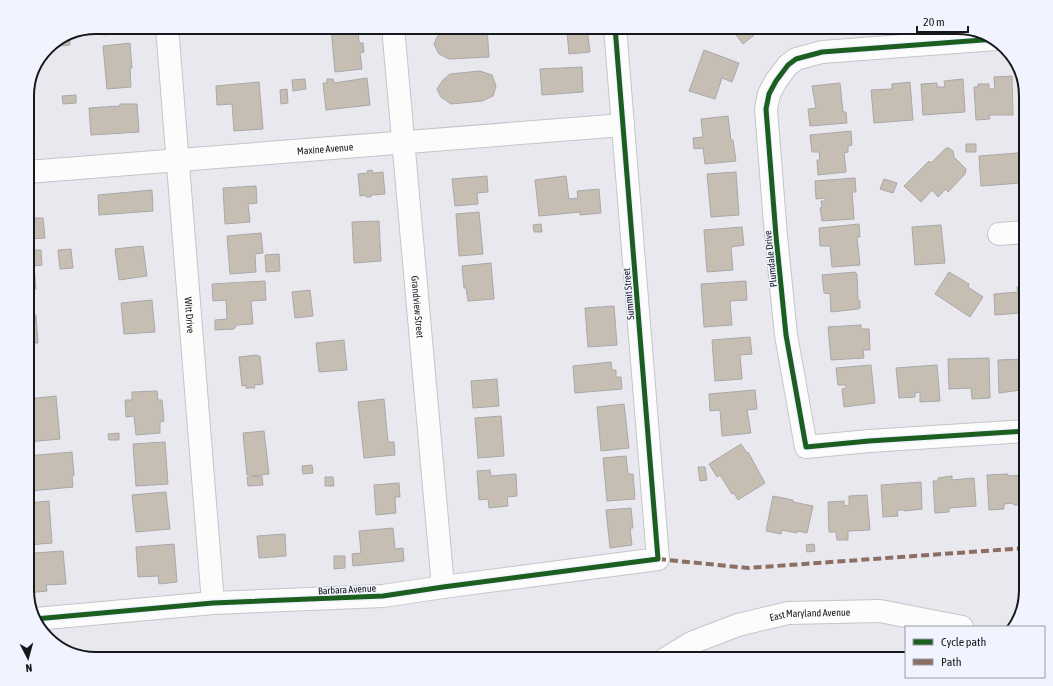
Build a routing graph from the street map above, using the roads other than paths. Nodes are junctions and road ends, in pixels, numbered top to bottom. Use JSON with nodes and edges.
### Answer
{"nodes":[{"id":1,"x":168,"y":34,"type":"edge"},
{"id":2,"x":394,"y":34,"type":"edge"},
{"id":3,"x":616,"y":34,"type":"edge"},
{"id":4,"x":983,"y":40,"type":"edge"},
{"id":5,"x":623,"y":124,"type":"junction"},
{"id":6,"x":403,"y":142,"type":"junction"},
{"id":7,"x":177,"y":160,"type":"junction"},
{"id":8,"x":34,"y":171,"type":"edge"},
{"id":9,"x":1019,"y":233,"type":"edge"},
{"id":10,"x":999,"y":234,"type":"dead end"},
{"id":11,"x":1019,"y":431,"type":"edge"},
{"id":12,"x":658,"y":559,"type":"joint"},
{"id":13,"x":443,"y":587,"type":"junction"},
{"id":14,"x":213,"y":603,"type":"junction"},
{"id":15,"x":41,"y":619,"type":"edge"},
{"id":16,"x":957,"y":626,"type":"edge"},
{"id":17,"x":676,"y":652,"type":"edge"}],
"edges":[{"from":1,"to":7,"type":"street","name":"Witt Drive"},
{"from":2,"to":6,"type":"street","name":"Grandview Street"},
{"from":3,"to":5,"type":"street","name":"Summit Street"},
{"from":4,"to":11,"type":"street","name":"Plumdale Drive"},
{"from":5,"to":6,"type":"street","name":"Maxine Avenue"},
{"from":5,"to":12,"type":"street","name":"Summit Street"},
{"from":6,"to":7,"type":"street","name":"Maxine Avenue"},
{"from":6,"to":13,"type":"street","name":"Grandview Street"},
{"from":7,"to":8,"type":"street","name":"Maxine Avenue"},
{"from":7,"to":14,"type":"street","name":"Witt Drive"},
{"from":9,"to":10,"type":"street"},
{"from":12,"to":13,"type":"street","name":"Barbara Avenue"},
{"from":13,"to":14,"type":"street","name":"Barbara Avenue"},
{"from":14,"to":15,"type":"street","name":"Barbara Avenue"},
{"from":16,"to":17,"type":"street","name":"East Maryland Avenue"}]}
